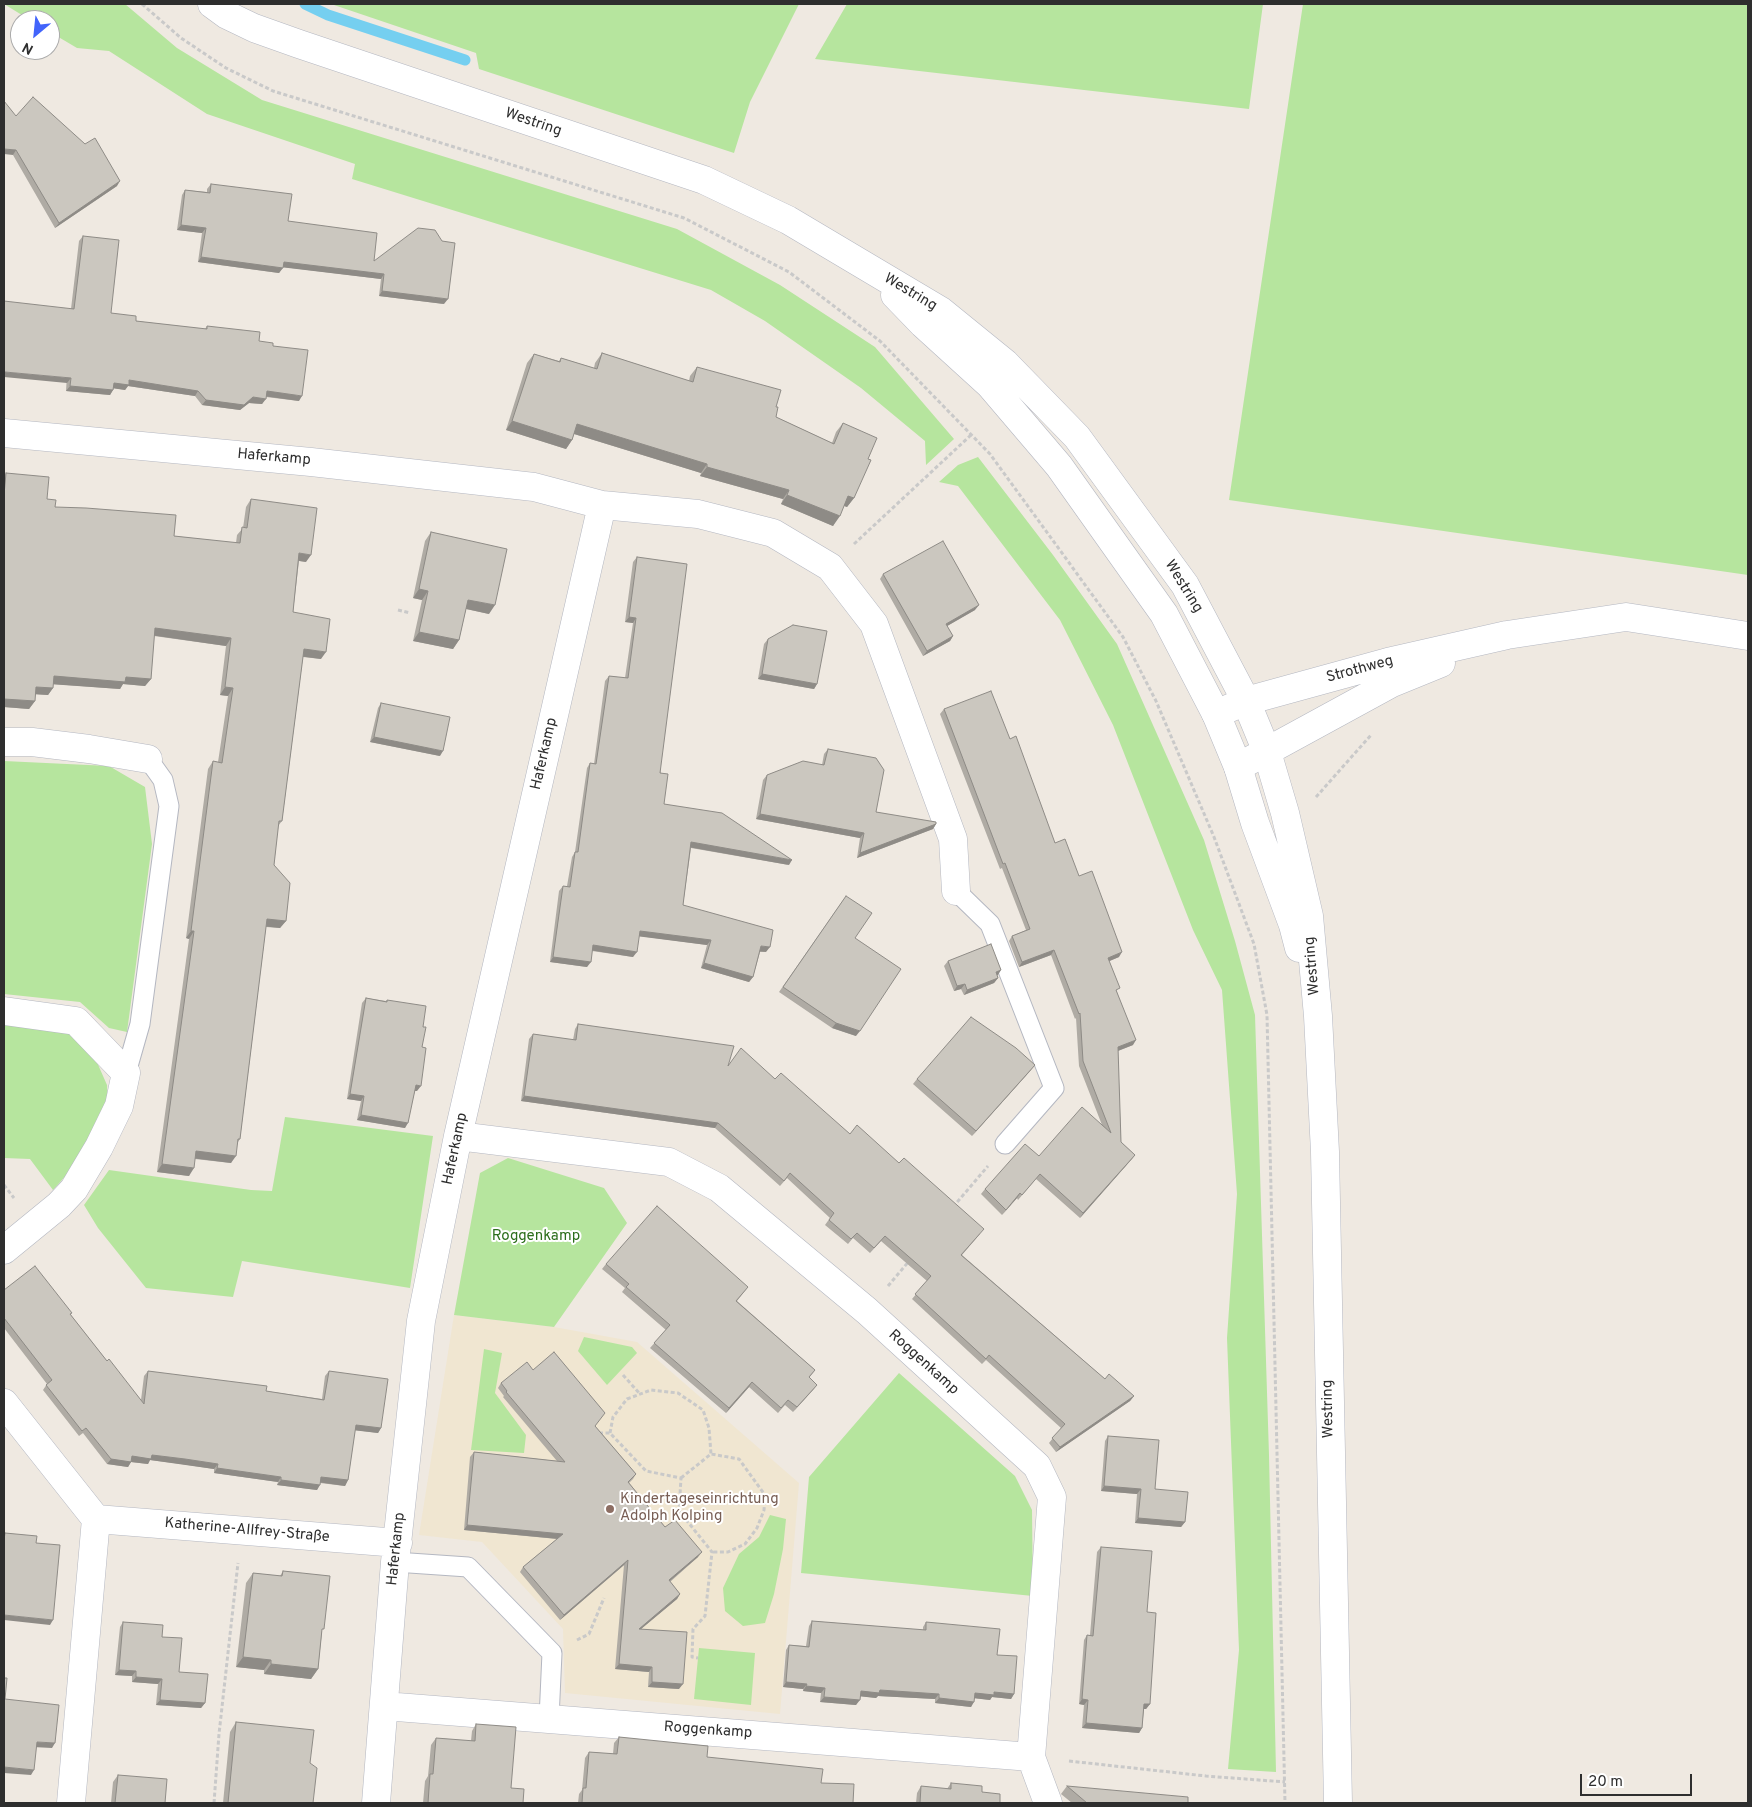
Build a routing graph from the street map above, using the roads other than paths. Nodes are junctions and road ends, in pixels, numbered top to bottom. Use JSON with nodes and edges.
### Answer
{"nodes":[{"id":1,"x":212,"y":4,"type":"edge"},
{"id":2,"x":240,"y":4,"type":"edge"},
{"id":3,"x":300,"y":44,"type":"junction"},
{"id":4,"x":867,"y":268,"type":"junction"},
{"id":5,"x":4,"y":433,"type":"edge"},
{"id":6,"x":602,"y":505,"type":"junction"},
{"id":7,"x":1507,"y":635,"type":"junction"},
{"id":8,"x":1748,"y":636,"type":"edge"},
{"id":9,"x":1246,"y":701,"type":"junction"},
{"id":10,"x":1216,"y":714,"type":"junction"},
{"id":11,"x":4,"y":742,"type":"edge"},
{"id":12,"x":1267,"y":752,"type":"junction"},
{"id":13,"x":148,"y":759,"type":"joint"},
{"id":14,"x":1238,"y":767,"type":"junction"},
{"id":15,"x":956,"y":891,"type":"joint"},
{"id":16,"x":4,"y":1011,"type":"edge"},
{"id":17,"x":1318,"y":1016,"type":"junction"},
{"id":18,"x":126,"y":1073,"type":"junction"},
{"id":19,"x":458,"y":1136,"type":"junction"},
{"id":20,"x":1006,"y":1144,"type":"road end"},
{"id":21,"x":4,"y":1250,"type":"edge"},
{"id":22,"x":4,"y":1402,"type":"edge"},
{"id":23,"x":96,"y":1518,"type":"junction"},
{"id":24,"x":396,"y":1552,"type":"junction"},
{"id":25,"x":384,"y":1706,"type":"junction"},
{"id":26,"x":549,"y":1719,"type":"junction"},
{"id":27,"x":1031,"y":1757,"type":"junction"},
{"id":28,"x":71,"y":1803,"type":"edge"},
{"id":29,"x":376,"y":1803,"type":"edge"},
{"id":30,"x":1048,"y":1803,"type":"edge"},
{"id":31,"x":1338,"y":1803,"type":"edge"}],
"edges":[{"from":1,"to":3,"type":"street","name":"Westring"},
{"from":2,"to":3,"type":"street","name":"Westring"},
{"from":3,"to":4,"type":"street","name":"Westring"},
{"from":4,"to":9,"type":"street","name":"Westring"},
{"from":4,"to":10,"type":"street","name":"Westring"},
{"from":5,"to":6,"type":"street","name":"Haferkamp"},
{"from":6,"to":15,"type":"street","name":"Haferkamp"},
{"from":6,"to":19,"type":"street","name":"Haferkamp"},
{"from":7,"to":8,"type":"street","name":"Strothweg"},
{"from":7,"to":9,"type":"street","name":"Strothweg"},
{"from":7,"to":12,"type":"street","name":"Strothweg"},
{"from":9,"to":10,"type":"street","name":"Strothweg"},
{"from":9,"to":12,"type":"street","name":"Westring"},
{"from":10,"to":14,"type":"street","name":"Westring"},
{"from":11,"to":13,"type":"street"},
{"from":12,"to":14,"type":"street","name":"Strothweg"},
{"from":12,"to":17,"type":"street","name":"Westring"},
{"from":13,"to":18,"type":"lane"},
{"from":14,"to":17,"type":"street","name":"Westring"},
{"from":15,"to":20,"type":"lane"},
{"from":16,"to":18,"type":"street"},
{"from":17,"to":31,"type":"street","name":"Westring"},
{"from":18,"to":21,"type":"street"},
{"from":19,"to":24,"type":"street","name":"Haferkamp"},
{"from":19,"to":27,"type":"street","name":"Roggenkamp"},
{"from":22,"to":23,"type":"street"},
{"from":23,"to":24,"type":"street","name":"Katherine-Allfrey-Straße"},
{"from":23,"to":28,"type":"street"},
{"from":24,"to":25,"type":"street","name":"Haferkamp"},
{"from":24,"to":26,"type":"lane"},
{"from":25,"to":26,"type":"street","name":"Roggenkamp"},
{"from":25,"to":29,"type":"street","name":"Haferkamp"},
{"from":26,"to":27,"type":"street","name":"Roggenkamp"},
{"from":27,"to":30,"type":"street","name":"Roggenkamp"}]}
